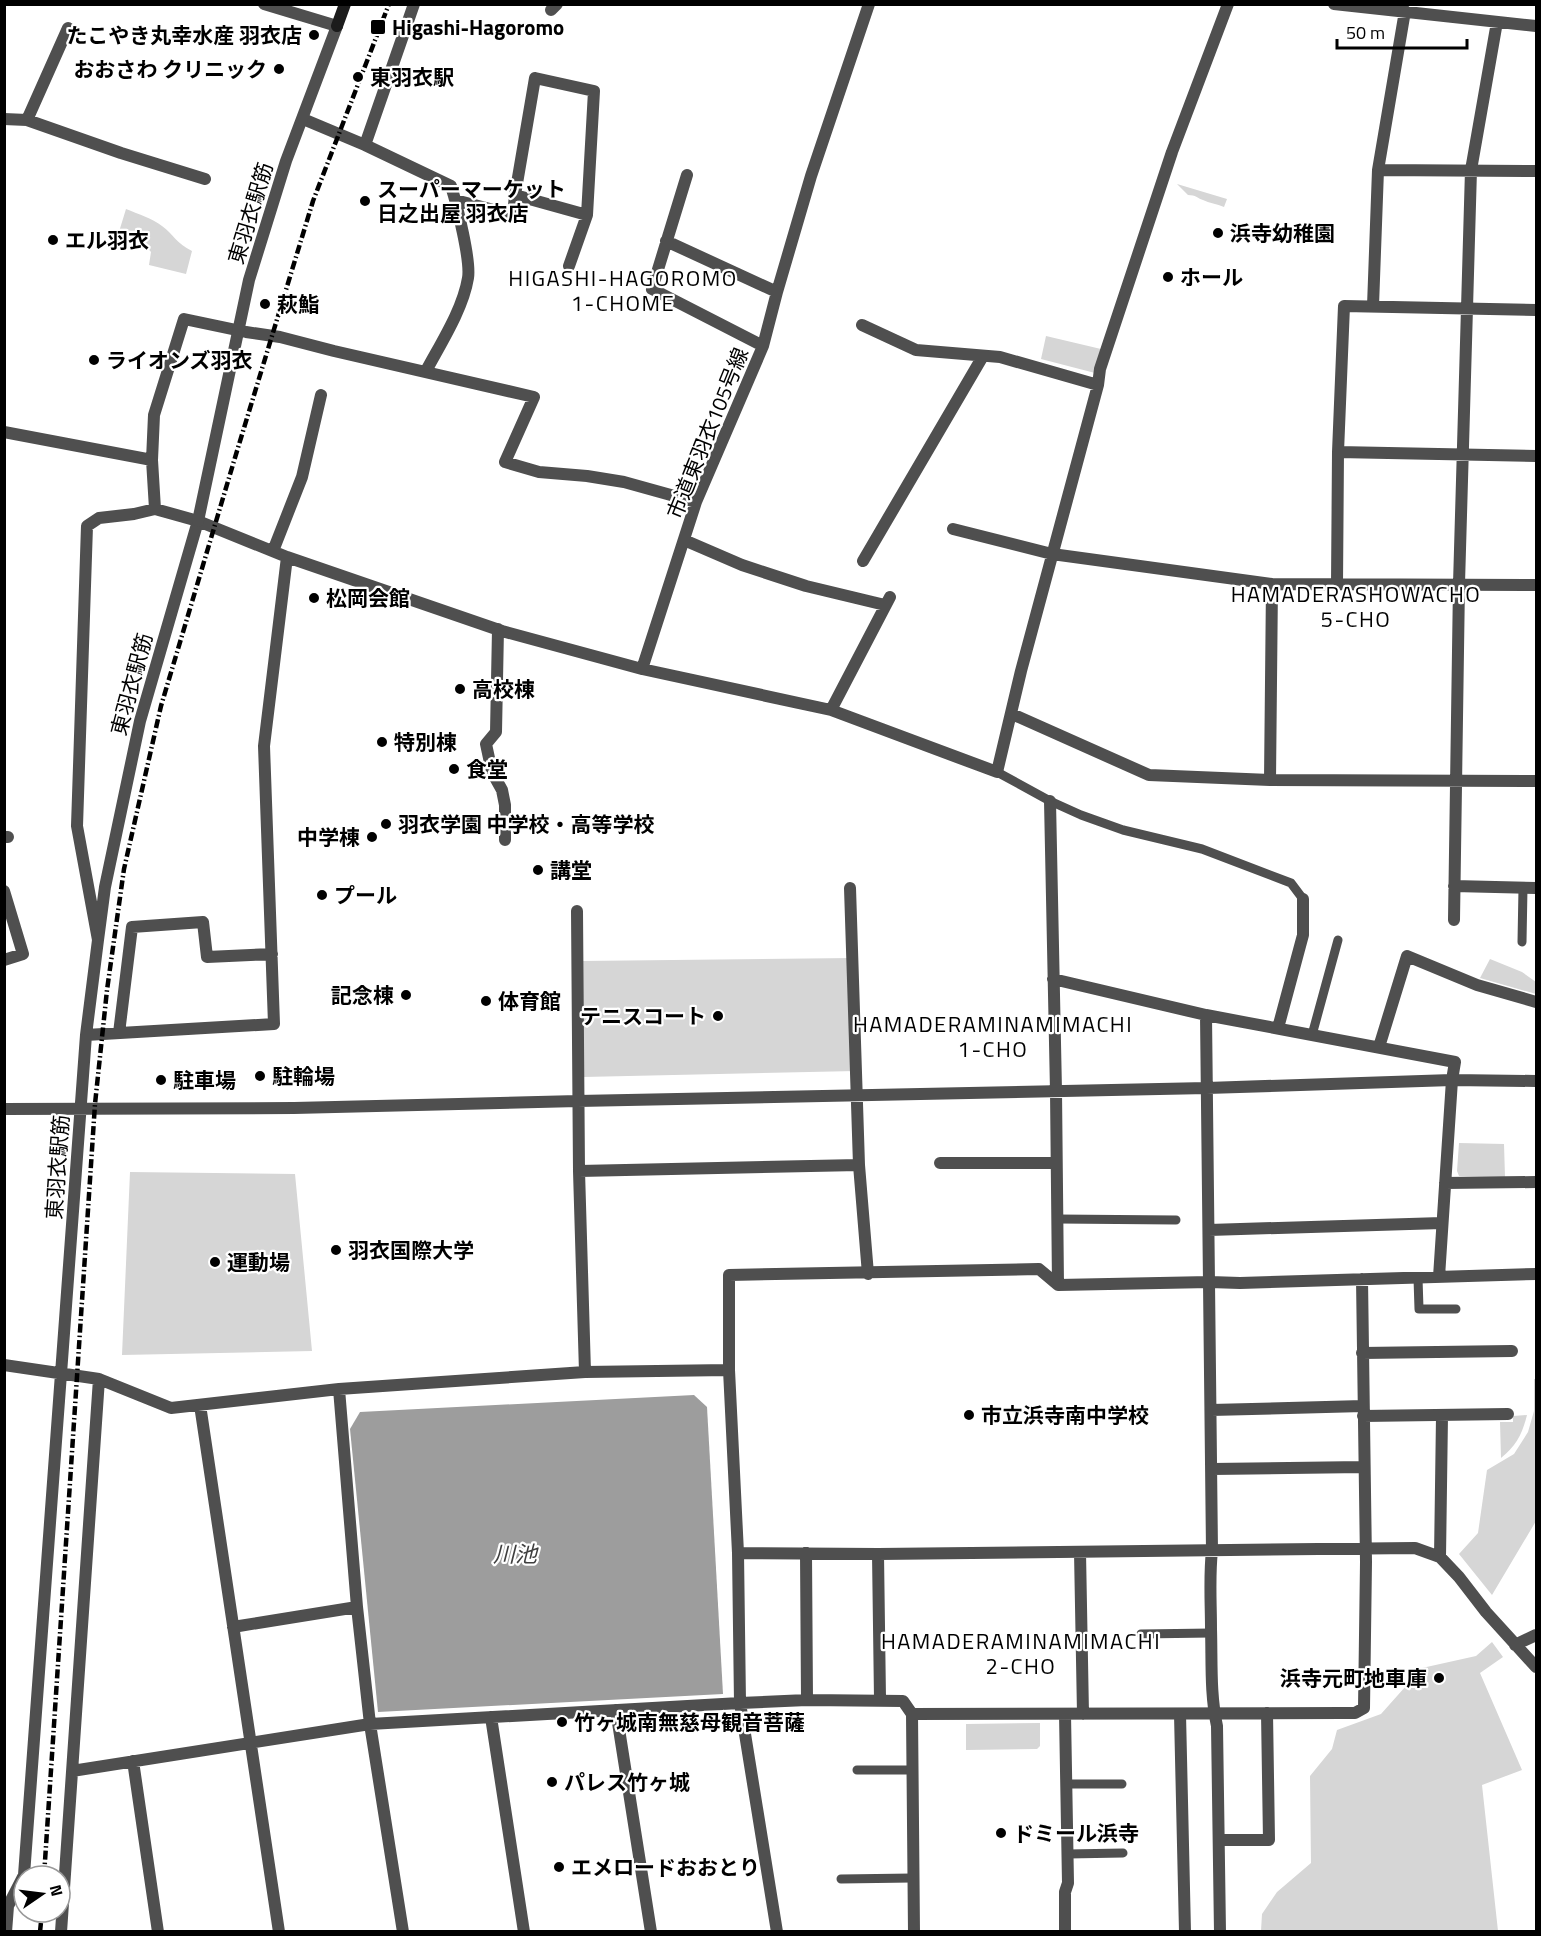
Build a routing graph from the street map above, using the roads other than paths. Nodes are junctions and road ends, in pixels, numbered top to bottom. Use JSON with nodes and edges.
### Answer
{"nodes":[{"id":1,"x":264,"y":4,"type":"edge"},
{"id":2,"x":345,"y":4,"type":"edge"},
{"id":3,"x":414,"y":4,"type":"edge"},
{"id":4,"x":869,"y":4,"type":"edge"},
{"id":5,"x":1228,"y":4,"type":"edge"},
{"id":6,"x":1334,"y":4,"type":"edge"},
{"id":7,"x":1405,"y":11,"type":"junction"},
{"id":8,"x":1497,"y":22,"type":"junction"},
{"id":9,"x":337,"y":26,"type":"junction"},
{"id":10,"x":1536,"y":26,"type":"edge"},
{"id":11,"x":68,"y":28,"type":"dead end"},
{"id":12,"x":4,"y":119,"type":"edge"},
{"id":13,"x":303,"y":119,"type":"junction"},
{"id":14,"x":27,"y":120,"type":"junction"},
{"id":15,"x":365,"y":145,"type":"junction"},
{"id":16,"x":1378,"y":170,"type":"junction"},
{"id":17,"x":1471,"y":170,"type":"junction"},
{"id":18,"x":1536,"y":171,"type":"edge"},
{"id":19,"x":687,"y":175,"type":"dead end"},
{"id":20,"x":205,"y":179,"type":"dead end"},
{"id":21,"x":515,"y":195,"type":"junction"},
{"id":22,"x":456,"y":201,"type":"junction"},
{"id":23,"x":587,"y":215,"type":"junction"},
{"id":24,"x":666,"y":241,"type":"junction"},
{"id":25,"x":569,"y":266,"type":"dead end"},
{"id":26,"x":777,"y":292,"type":"junction"},
{"id":27,"x":1373,"y":306,"type":"junction"},
{"id":28,"x":1466,"y":308,"type":"junction"},
{"id":29,"x":1536,"y":310,"type":"edge"},
{"id":30,"x":862,"y":325,"type":"dead end"},
{"id":31,"x":238,"y":330,"type":"junction"},
{"id":32,"x":763,"y":346,"type":"junction"},
{"id":33,"x":983,"y":356,"type":"junction"},
{"id":34,"x":426,"y":371,"type":"junction"},
{"id":35,"x":1098,"y":385,"type":"junction"},
{"id":36,"x":321,"y":395,"type":"dead end"},
{"id":37,"x":4,"y":432,"type":"edge"},
{"id":38,"x":1338,"y":452,"type":"junction"},
{"id":39,"x":1463,"y":455,"type":"junction"},
{"id":40,"x":1536,"y":456,"type":"edge"},
{"id":41,"x":152,"y":460,"type":"junction"},
{"id":42,"x":696,"y":502,"type":"junction"},
{"id":43,"x":155,"y":509,"type":"junction"},
{"id":44,"x":198,"y":521,"type":"junction"},
{"id":45,"x":953,"y":530,"type":"dead end"},
{"id":46,"x":684,"y":540,"type":"junction"},
{"id":47,"x":273,"y":552,"type":"junction"},
{"id":48,"x":1052,"y":554,"type":"junction"},
{"id":49,"x":287,"y":557,"type":"junction"},
{"id":50,"x":863,"y":561,"type":"dead end"},
{"id":51,"x":1272,"y":584,"type":"junction"},
{"id":52,"x":1337,"y":584,"type":"junction"},
{"id":53,"x":1459,"y":584,"type":"junction"},
{"id":54,"x":1536,"y":585,"type":"edge"},
{"id":55,"x":498,"y":629,"type":"junction"},
{"id":56,"x":642,"y":669,"type":"junction"},
{"id":57,"x":831,"y":710,"type":"junction"},
{"id":58,"x":1012,"y":714,"type":"junction"},
{"id":59,"x":997,"y":772,"type":"junction"},
{"id":60,"x":1270,"y":780,"type":"junction"},
{"id":61,"x":1456,"y":781,"type":"junction"},
{"id":62,"x":1536,"y":781,"type":"edge"},
{"id":63,"x":1050,"y":801,"type":"junction"},
{"id":64,"x":505,"y":840,"type":"dead end"},
{"id":65,"x":1454,"y":886,"type":"junction"},
{"id":66,"x":850,"y":888,"type":"dead end"},
{"id":67,"x":1523,"y":888,"type":"junction"},
{"id":68,"x":1536,"y":888,"type":"edge"},
{"id":69,"x":4,"y":891,"type":"edge"},
{"id":70,"x":1303,"y":899,"type":"joint"},
{"id":71,"x":577,"y":911,"type":"dead end"},
{"id":72,"x":1454,"y":920,"type":"dead end"},
{"id":73,"x":98,"y":940,"type":"junction"},
{"id":74,"x":1338,"y":940,"type":"dead end"},
{"id":75,"x":1522,"y":942,"type":"dead end"},
{"id":76,"x":272,"y":954,"type":"junction"},
{"id":77,"x":4,"y":960,"type":"edge"},
{"id":78,"x":1053,"y":979,"type":"junction"},
{"id":79,"x":1536,"y":1002,"type":"edge"},
{"id":80,"x":1206,"y":1015,"type":"junction"},
{"id":81,"x":1278,"y":1028,"type":"junction"},
{"id":82,"x":118,"y":1033,"type":"junction"},
{"id":83,"x":86,"y":1035,"type":"junction"},
{"id":84,"x":1312,"y":1035,"type":"junction"},
{"id":85,"x":1379,"y":1047,"type":"junction"},
{"id":86,"x":1452,"y":1080,"type":"junction"},
{"id":87,"x":1536,"y":1081,"type":"edge"},
{"id":88,"x":1207,"y":1088,"type":"junction"},
{"id":89,"x":1056,"y":1091,"type":"junction"},
{"id":90,"x":857,"y":1095,"type":"junction"},
{"id":91,"x":578,"y":1101,"type":"junction"},
{"id":92,"x":81,"y":1108,"type":"junction"},
{"id":93,"x":4,"y":1109,"type":"edge"},
{"id":94,"x":940,"y":1163,"type":"dead end"},
{"id":95,"x":1056,"y":1163,"type":"junction"},
{"id":96,"x":859,"y":1166,"type":"junction"},
{"id":97,"x":579,"y":1171,"type":"junction"},
{"id":98,"x":1536,"y":1182,"type":"edge"},
{"id":99,"x":1445,"y":1183,"type":"junction"},
{"id":100,"x":1058,"y":1219,"type":"junction"},
{"id":101,"x":1176,"y":1220,"type":"dead end"},
{"id":102,"x":1442,"y":1223,"type":"junction"},
{"id":103,"x":1209,"y":1230,"type":"junction"},
{"id":104,"x":868,"y":1274,"type":"junction"},
{"id":105,"x":1536,"y":1274,"type":"edge"},
{"id":106,"x":1439,"y":1277,"type":"junction"},
{"id":107,"x":1418,"y":1278,"type":"junction"},
{"id":108,"x":1362,"y":1280,"type":"junction"},
{"id":109,"x":1210,"y":1282,"type":"junction"},
{"id":110,"x":1058,"y":1285,"type":"junction"},
{"id":111,"x":1456,"y":1309,"type":"dead end"},
{"id":112,"x":1512,"y":1351,"type":"dead end"},
{"id":113,"x":1362,"y":1353,"type":"junction"},
{"id":114,"x":4,"y":1365,"type":"edge"},
{"id":115,"x":729,"y":1370,"type":"junction"},
{"id":116,"x":585,"y":1372,"type":"junction"},
{"id":117,"x":62,"y":1373,"type":"junction"},
{"id":118,"x":99,"y":1379,"type":"junction"},
{"id":119,"x":339,"y":1389,"type":"junction"},
{"id":120,"x":200,"y":1405,"type":"junction"},
{"id":121,"x":1211,"y":1410,"type":"junction"},
{"id":122,"x":1363,"y":1411,"type":"junction"},
{"id":123,"x":1508,"y":1414,"type":"dead end"},
{"id":124,"x":1442,"y":1416,"type":"junction"},
{"id":125,"x":1364,"y":1467,"type":"junction"},
{"id":126,"x":1212,"y":1469,"type":"junction"},
{"id":127,"x":1364,"y":1548,"type":"junction"},
{"id":128,"x":1212,"y":1551,"type":"junction"},
{"id":129,"x":1080,"y":1552,"type":"junction"},
{"id":130,"x":738,"y":1553,"type":"junction"},
{"id":131,"x":806,"y":1553,"type":"junction"},
{"id":132,"x":878,"y":1554,"type":"junction"},
{"id":133,"x":1440,"y":1557,"type":"junction"},
{"id":134,"x":357,"y":1607,"type":"junction"},
{"id":135,"x":233,"y":1627,"type":"junction"},
{"id":136,"x":1211,"y":1633,"type":"junction"},
{"id":137,"x":1141,"y":1634,"type":"dead end"},
{"id":138,"x":1536,"y":1635,"type":"edge"},
{"id":139,"x":1515,"y":1645,"type":"junction"},
{"id":140,"x":1536,"y":1667,"type":"edge"},
{"id":141,"x":880,"y":1699,"type":"junction"},
{"id":142,"x":807,"y":1700,"type":"junction"},
{"id":143,"x":740,"y":1703,"type":"junction"},
{"id":144,"x":616,"y":1710,"type":"junction"},
{"id":145,"x":1267,"y":1713,"type":"junction"},
{"id":146,"x":912,"y":1714,"type":"junction"},
{"id":147,"x":1065,"y":1714,"type":"junction"},
{"id":148,"x":1083,"y":1714,"type":"junction"},
{"id":149,"x":1180,"y":1714,"type":"junction"},
{"id":150,"x":1215,"y":1714,"type":"junction"},
{"id":151,"x":491,"y":1717,"type":"junction"},
{"id":152,"x":370,"y":1724,"type":"junction"},
{"id":153,"x":250,"y":1743,"type":"junction"},
{"id":154,"x":133,"y":1761,"type":"junction"},
{"id":155,"x":857,"y":1770,"type":"dead end"},
{"id":156,"x":912,"y":1770,"type":"junction"},
{"id":157,"x":72,"y":1771,"type":"junction"},
{"id":158,"x":1122,"y":1784,"type":"dead end"},
{"id":159,"x":1067,"y":1785,"type":"junction"},
{"id":160,"x":1219,"y":1840,"type":"junction"},
{"id":161,"x":1123,"y":1853,"type":"dead end"},
{"id":162,"x":1068,"y":1854,"type":"junction"},
{"id":163,"x":25,"y":1864,"type":"edge"},
{"id":164,"x":65,"y":1864,"type":"edge"},
{"id":165,"x":912,"y":1878,"type":"junction"},
{"id":166,"x":841,"y":1879,"type":"dead end"},
{"id":167,"x":12,"y":1897,"type":"edge"},
{"id":168,"x":6,"y":1932,"type":"edge"},
{"id":169,"x":158,"y":1932,"type":"edge"},
{"id":170,"x":279,"y":1932,"type":"edge"},
{"id":171,"x":403,"y":1932,"type":"edge"},
{"id":172,"x":524,"y":1932,"type":"edge"},
{"id":173,"x":651,"y":1932,"type":"edge"},
{"id":174,"x":777,"y":1932,"type":"edge"},
{"id":175,"x":914,"y":1932,"type":"edge"},
{"id":176,"x":1065,"y":1932,"type":"edge"},
{"id":177,"x":1185,"y":1932,"type":"edge"},
{"id":178,"x":1220,"y":1932,"type":"edge"}],
"edges":[{"from":1,"to":9,"type":"street"},
{"from":2,"to":9,"type":"main road"},
{"from":3,"to":15,"type":"street"},
{"from":4,"to":26,"type":"street","name":"市道東羽衣105号線"},
{"from":5,"to":35,"type":"street"},
{"from":6,"to":7,"type":"street"},
{"from":7,"to":8,"type":"street"},
{"from":7,"to":16,"type":"street"},
{"from":8,"to":10,"type":"street"},
{"from":8,"to":17,"type":"street"},
{"from":9,"to":13,"type":"street","name":"東羽衣駅筋"},
{"from":11,"to":14,"type":"street"},
{"from":12,"to":14,"type":"street"},
{"from":13,"to":15,"type":"street"},
{"from":13,"to":31,"type":"street","name":"東羽衣駅筋"},
{"from":14,"to":20,"type":"street"},
{"from":15,"to":22,"type":"street"},
{"from":16,"to":17,"type":"street"},
{"from":16,"to":27,"type":"street"},
{"from":17,"to":18,"type":"street"},
{"from":17,"to":28,"type":"street"},
{"from":19,"to":24,"type":"street"},
{"from":21,"to":22,"type":"street"},
{"from":21,"to":23,"type":"street"},
{"from":21,"to":23,"type":"street"},
{"from":22,"to":34,"type":"street"},
{"from":23,"to":25,"type":"street"},
{"from":24,"to":26,"type":"street"},
{"from":24,"to":32,"type":"street"},
{"from":26,"to":32,"type":"street","name":"市道東羽衣105号線"},
{"from":27,"to":28,"type":"street"},
{"from":27,"to":38,"type":"street"},
{"from":28,"to":29,"type":"street"},
{"from":28,"to":39,"type":"street"},
{"from":30,"to":33,"type":"street"},
{"from":31,"to":34,"type":"street"},
{"from":31,"to":41,"type":"street"},
{"from":31,"to":44,"type":"street","name":"東羽衣駅筋"},
{"from":32,"to":42,"type":"street","name":"市道東羽衣105号線"},
{"from":33,"to":35,"type":"street"},
{"from":33,"to":50,"type":"street"},
{"from":34,"to":42,"type":"street"},
{"from":35,"to":48,"type":"street"},
{"from":36,"to":47,"type":"street"},
{"from":37,"to":41,"type":"street"},
{"from":38,"to":39,"type":"street"},
{"from":38,"to":52,"type":"street"},
{"from":39,"to":40,"type":"street"},
{"from":39,"to":53,"type":"street"},
{"from":41,"to":43,"type":"street"},
{"from":42,"to":46,"type":"street","name":"市道東羽衣105号線"},
{"from":43,"to":44,"type":"street"},
{"from":43,"to":73,"type":"street"},
{"from":44,"to":47,"type":"street"},
{"from":44,"to":73,"type":"street","name":"東羽衣駅筋"},
{"from":45,"to":48,"type":"street"},
{"from":46,"to":56,"type":"street","name":"市道東羽衣105号線"},
{"from":46,"to":57,"type":"street"},
{"from":47,"to":49,"type":"street"},
{"from":48,"to":51,"type":"street"},
{"from":48,"to":58,"type":"street"},
{"from":49,"to":55,"type":"street"},
{"from":49,"to":76,"type":"street"},
{"from":51,"to":52,"type":"street"},
{"from":51,"to":60,"type":"street"},
{"from":52,"to":53,"type":"street"},
{"from":53,"to":54,"type":"street"},
{"from":53,"to":61,"type":"street"},
{"from":55,"to":56,"type":"street"},
{"from":55,"to":64,"type":"street"},
{"from":56,"to":57,"type":"street"},
{"from":57,"to":59,"type":"street"},
{"from":58,"to":59,"type":"street"},
{"from":58,"to":60,"type":"street"},
{"from":59,"to":63,"type":"lane"},
{"from":60,"to":61,"type":"street"},
{"from":61,"to":62,"type":"street"},
{"from":61,"to":65,"type":"street"},
{"from":63,"to":70,"type":"lane"},
{"from":63,"to":78,"type":"street"},
{"from":65,"to":67,"type":"street"},
{"from":65,"to":72,"type":"street"},
{"from":66,"to":90,"type":"street"},
{"from":67,"to":68,"type":"street"},
{"from":67,"to":75,"type":"lane"},
{"from":69,"to":77,"type":"street"},
{"from":70,"to":81,"type":"street"},
{"from":71,"to":91,"type":"street"},
{"from":73,"to":83,"type":"street","name":"東羽衣駅筋"},
{"from":74,"to":84,"type":"lane"},
{"from":76,"to":82,"type":"street"},
{"from":76,"to":82,"type":"street"},
{"from":78,"to":80,"type":"street"},
{"from":78,"to":89,"type":"street"},
{"from":79,"to":85,"type":"street"},
{"from":80,"to":81,"type":"street"},
{"from":80,"to":88,"type":"street"},
{"from":81,"to":84,"type":"street"},
{"from":82,"to":83,"type":"street"},
{"from":83,"to":92,"type":"street","name":"東羽衣駅筋"},
{"from":84,"to":85,"type":"street"},
{"from":85,"to":86,"type":"street"},
{"from":86,"to":87,"type":"street"},
{"from":86,"to":88,"type":"street"},
{"from":86,"to":99,"type":"street"},
{"from":88,"to":89,"type":"street"},
{"from":88,"to":103,"type":"street"},
{"from":89,"to":90,"type":"street"},
{"from":89,"to":95,"type":"street"},
{"from":90,"to":91,"type":"street"},
{"from":90,"to":96,"type":"street"},
{"from":91,"to":92,"type":"street"},
{"from":91,"to":97,"type":"street"},
{"from":92,"to":93,"type":"street"},
{"from":92,"to":117,"type":"street","name":"東羽衣駅筋"},
{"from":94,"to":95,"type":"street"},
{"from":95,"to":100,"type":"street"},
{"from":96,"to":97,"type":"street"},
{"from":96,"to":104,"type":"street"},
{"from":97,"to":116,"type":"street"},
{"from":98,"to":99,"type":"street"},
{"from":99,"to":102,"type":"street"},
{"from":100,"to":101,"type":"lane"},
{"from":100,"to":110,"type":"street"},
{"from":102,"to":103,"type":"street"},
{"from":102,"to":106,"type":"street"},
{"from":103,"to":109,"type":"street"},
{"from":104,"to":110,"type":"street"},
{"from":104,"to":115,"type":"street"},
{"from":105,"to":106,"type":"street"},
{"from":106,"to":107,"type":"street"},
{"from":107,"to":108,"type":"street"},
{"from":107,"to":111,"type":"lane"},
{"from":108,"to":109,"type":"street"},
{"from":108,"to":113,"type":"street"},
{"from":109,"to":110,"type":"street"},
{"from":109,"to":121,"type":"street"},
{"from":112,"to":113,"type":"street"},
{"from":113,"to":122,"type":"street"},
{"from":114,"to":117,"type":"street"},
{"from":115,"to":116,"type":"street"},
{"from":115,"to":130,"type":"street"},
{"from":116,"to":119,"type":"street"},
{"from":117,"to":118,"type":"street"},
{"from":117,"to":163,"type":"street","name":"東羽衣駅筋"},
{"from":118,"to":120,"type":"street"},
{"from":118,"to":157,"type":"street"},
{"from":119,"to":120,"type":"street"},
{"from":119,"to":134,"type":"street"},
{"from":120,"to":135,"type":"street"},
{"from":121,"to":122,"type":"street"},
{"from":121,"to":126,"type":"street"},
{"from":122,"to":124,"type":"street"},
{"from":122,"to":125,"type":"street"},
{"from":123,"to":124,"type":"street"},
{"from":124,"to":133,"type":"street"},
{"from":125,"to":126,"type":"street"},
{"from":125,"to":127,"type":"street"},
{"from":126,"to":128,"type":"street"},
{"from":127,"to":128,"type":"street"},
{"from":127,"to":133,"type":"street"},
{"from":127,"to":145,"type":"street"},
{"from":128,"to":129,"type":"street"},
{"from":128,"to":136,"type":"street"},
{"from":129,"to":132,"type":"street"},
{"from":129,"to":148,"type":"street"},
{"from":130,"to":131,"type":"street"},
{"from":130,"to":143,"type":"street"},
{"from":131,"to":132,"type":"street"},
{"from":131,"to":142,"type":"street"},
{"from":132,"to":141,"type":"street"},
{"from":133,"to":139,"type":"street"},
{"from":134,"to":135,"type":"street"},
{"from":134,"to":152,"type":"street"},
{"from":135,"to":153,"type":"street"},
{"from":136,"to":137,"type":"lane"},
{"from":136,"to":150,"type":"street"},
{"from":138,"to":139,"type":"street"},
{"from":139,"to":140,"type":"street"},
{"from":141,"to":142,"type":"street"},
{"from":141,"to":146,"type":"street"},
{"from":142,"to":143,"type":"street"},
{"from":143,"to":144,"type":"street"},
{"from":143,"to":174,"type":"street"},
{"from":144,"to":151,"type":"street"},
{"from":144,"to":173,"type":"street"},
{"from":145,"to":150,"type":"street"},
{"from":145,"to":160,"type":"street"},
{"from":146,"to":147,"type":"street"},
{"from":146,"to":156,"type":"street"},
{"from":147,"to":148,"type":"street"},
{"from":147,"to":159,"type":"street"},
{"from":148,"to":149,"type":"street"},
{"from":149,"to":150,"type":"street"},
{"from":149,"to":177,"type":"street"},
{"from":150,"to":160,"type":"street"},
{"from":151,"to":152,"type":"street"},
{"from":151,"to":172,"type":"street"},
{"from":152,"to":153,"type":"street"},
{"from":152,"to":171,"type":"street"},
{"from":153,"to":154,"type":"street"},
{"from":153,"to":170,"type":"street"},
{"from":154,"to":157,"type":"street"},
{"from":154,"to":169,"type":"street"},
{"from":155,"to":156,"type":"lane"},
{"from":156,"to":165,"type":"street"},
{"from":157,"to":164,"type":"street"},
{"from":158,"to":159,"type":"lane"},
{"from":159,"to":162,"type":"street"},
{"from":160,"to":178,"type":"street"},
{"from":161,"to":162,"type":"lane"},
{"from":162,"to":176,"type":"street"},
{"from":165,"to":166,"type":"lane"},
{"from":165,"to":175,"type":"street"},
{"from":167,"to":168,"type":"street","name":"東羽衣駅筋"}]}
